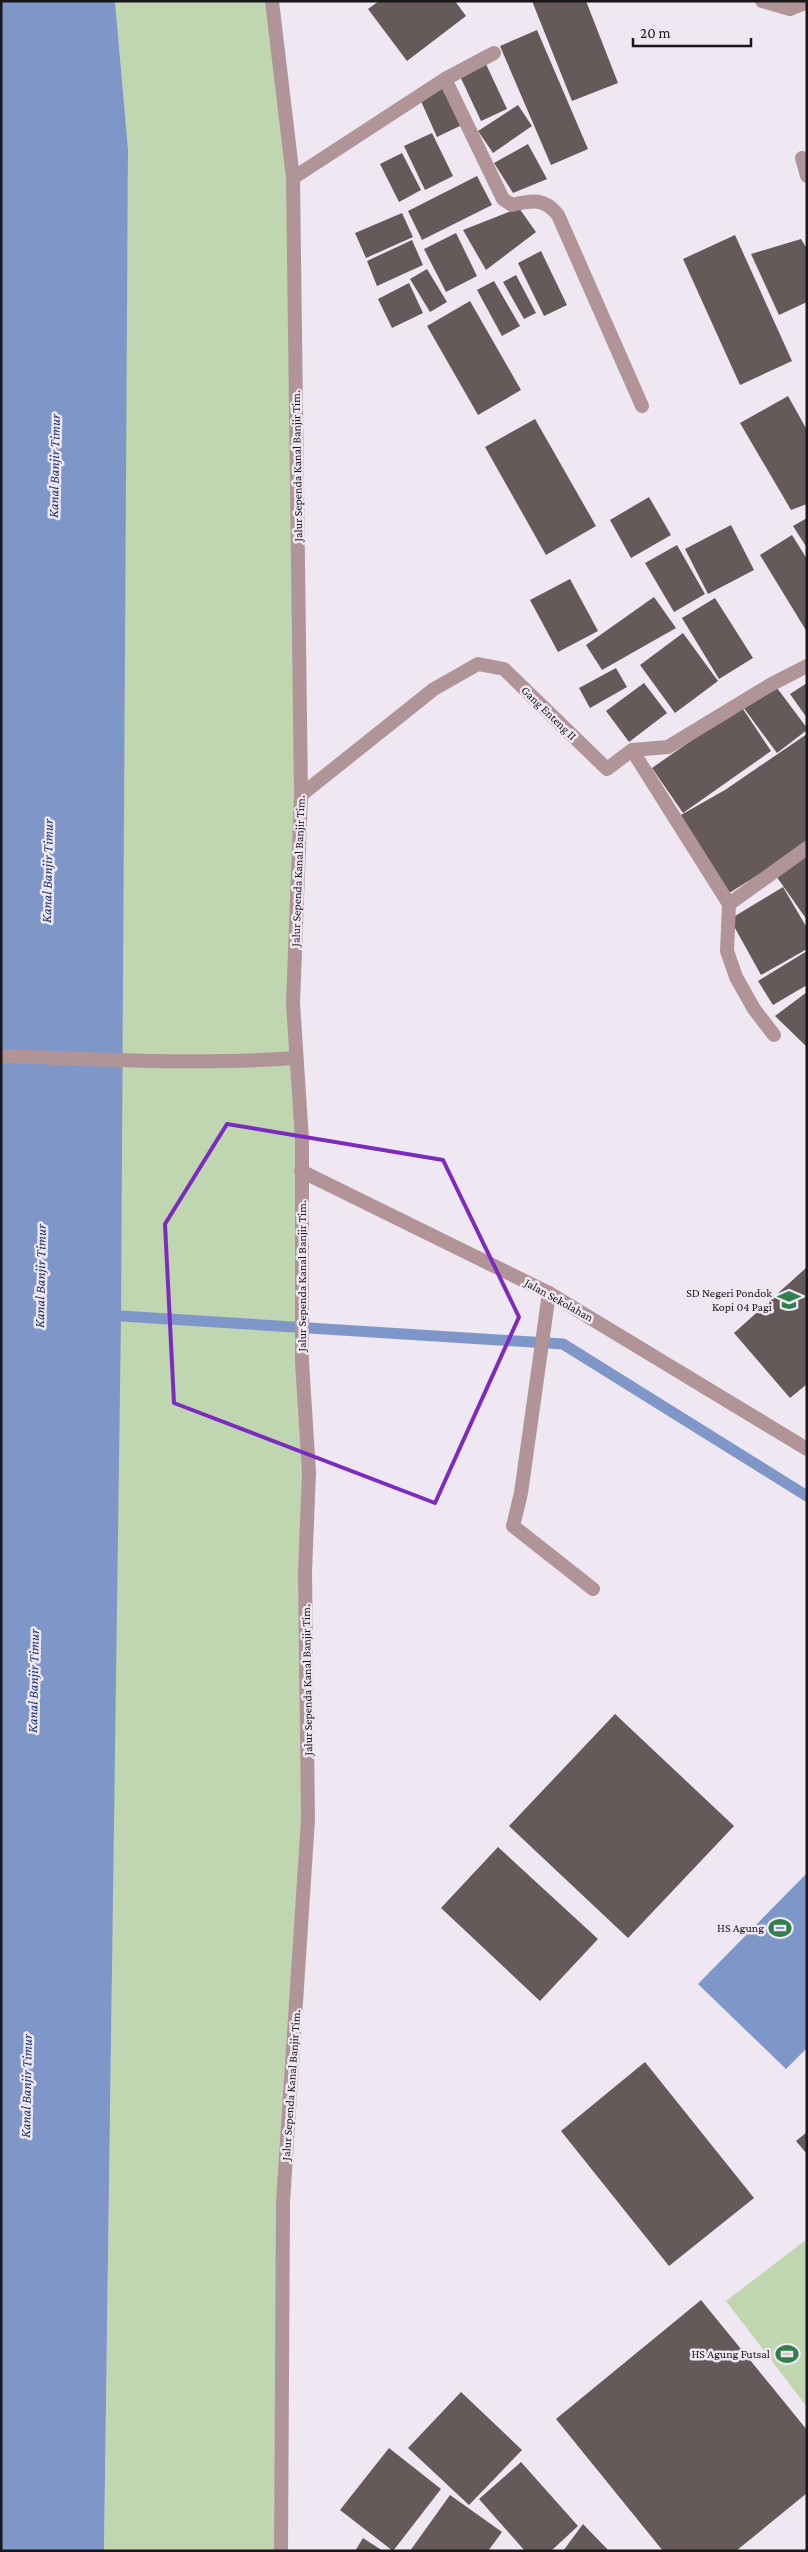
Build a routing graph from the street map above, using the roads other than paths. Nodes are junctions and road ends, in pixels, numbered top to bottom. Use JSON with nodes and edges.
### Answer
{"nodes":[{"id":1,"x":272,"y":1,"type":"edge"},
{"id":2,"x":762,"y":1,"type":"edge"},
{"id":3,"x":807,"y":2,"type":"edge"},
{"id":4,"x":494,"y":52,"type":"dead end"},
{"id":5,"x":445,"y":79,"type":"junction"},
{"id":6,"x":802,"y":158,"type":"dead end"},
{"id":7,"x":807,"y":176,"type":"edge"},
{"id":8,"x":293,"y":178,"type":"junction"},
{"id":9,"x":642,"y":406,"type":"dead end"},
{"id":10,"x":807,"y":666,"type":"edge"},
{"id":11,"x":632,"y":750,"type":"junction"},
{"id":12,"x":302,"y":795,"type":"junction"},
{"id":13,"x":807,"y":848,"type":"edge"},
{"id":14,"x":729,"y":904,"type":"junction"},
{"id":15,"x":774,"y":1036,"type":"dead end"},
{"id":16,"x":1,"y":1056,"type":"edge"},
{"id":17,"x":296,"y":1058,"type":"junction"},
{"id":18,"x":301,"y":1171,"type":"junction"},
{"id":19,"x":549,"y":1292,"type":"junction"},
{"id":20,"x":807,"y":1449,"type":"edge"},
{"id":21,"x":593,"y":1589,"type":"dead end"},
{"id":22,"x":280,"y":2551,"type":"edge"}],
"edges":[{"from":1,"to":8,"type":"street","name":"Jalur Sependa Kanal Banjir Tim."},
{"from":2,"to":3,"type":"street"},
{"from":4,"to":5,"type":"street"},
{"from":5,"to":8,"type":"street"},
{"from":5,"to":9,"type":"street"},
{"from":6,"to":7,"type":"street"},
{"from":8,"to":12,"type":"street","name":"Jalur Sependa Kanal Banjir Tim."},
{"from":10,"to":11,"type":"street"},
{"from":11,"to":12,"type":"street","name":"Gang Enteng II"},
{"from":11,"to":14,"type":"street"},
{"from":12,"to":17,"type":"street","name":"Jalur Sependa Kanal Banjir Tim."},
{"from":13,"to":14,"type":"street"},
{"from":14,"to":15,"type":"street"},
{"from":16,"to":17,"type":"street"},
{"from":17,"to":18,"type":"street","name":"Jalur Sependa Kanal Banjir Tim."},
{"from":18,"to":19,"type":"street","name":"Jalan Sekolahan"},
{"from":18,"to":22,"type":"street","name":"Jalur Sependa Kanal Banjir Tim."},
{"from":19,"to":20,"type":"street","name":"Jalan Sekolahan"},
{"from":19,"to":21,"type":"street"}]}
